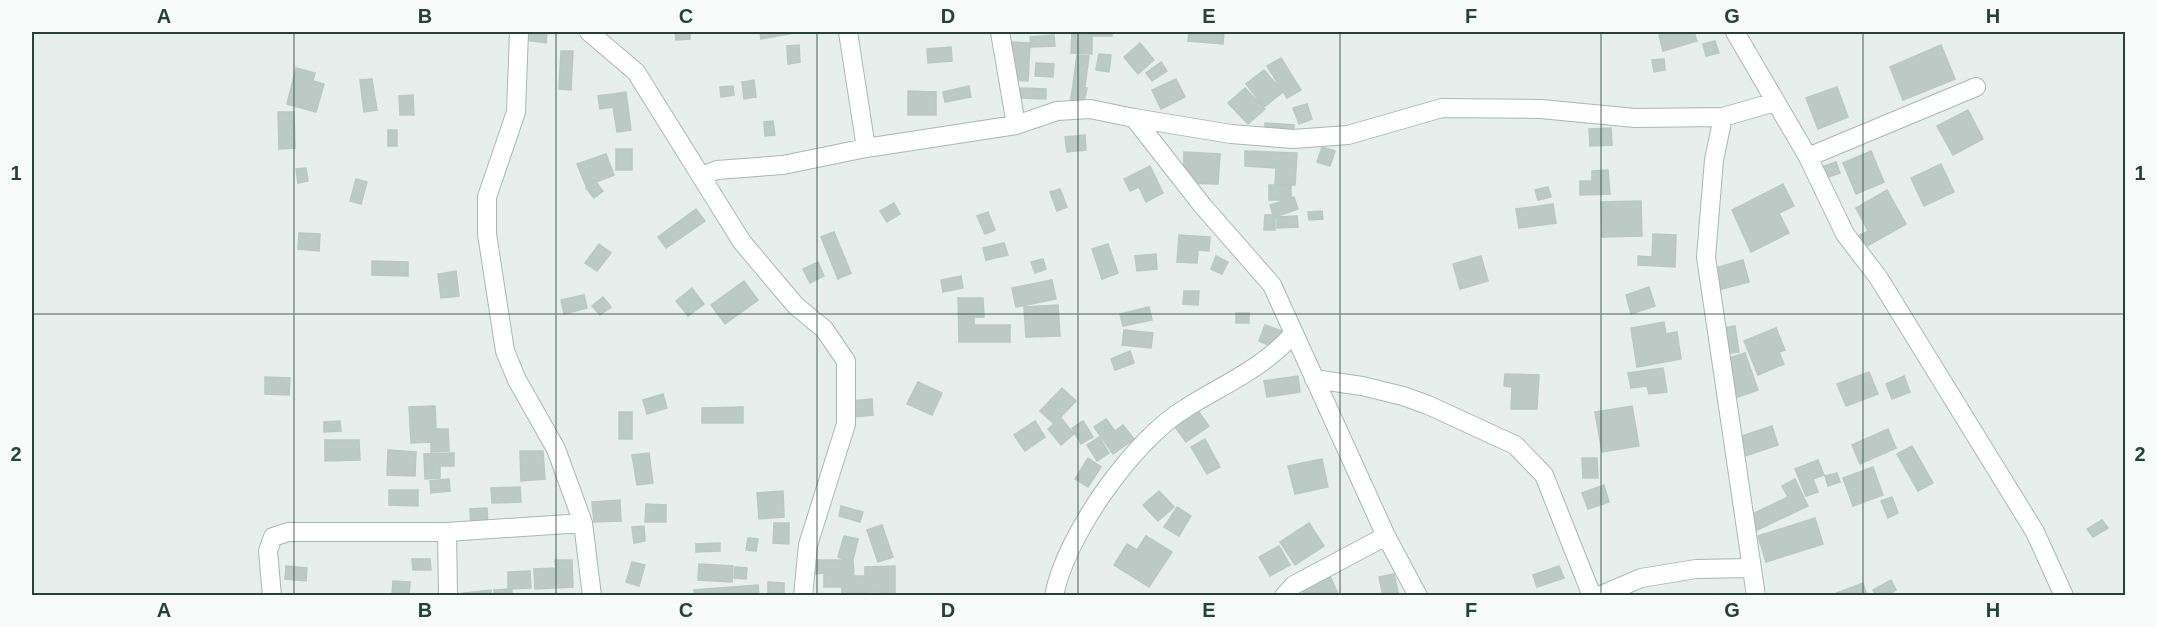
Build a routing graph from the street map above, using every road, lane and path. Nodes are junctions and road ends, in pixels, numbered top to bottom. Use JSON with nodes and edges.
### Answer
{"nodes":[{"id":1,"x":519,"y":32,"type":"edge"},
{"id":2,"x":589,"y":32,"type":"edge"},
{"id":3,"x":848,"y":32,"type":"edge"},
{"id":4,"x":1000,"y":32,"type":"edge"},
{"id":5,"x":1735,"y":32,"type":"edge"},
{"id":6,"x":1976,"y":87,"type":"dead end"},
{"id":7,"x":1775,"y":102,"type":"junction"},
{"id":8,"x":1723,"y":117,"type":"junction"},
{"id":9,"x":1134,"y":118,"type":"junction"},
{"id":10,"x":1016,"y":125,"type":"junction"},
{"id":11,"x":866,"y":148,"type":"junction"},
{"id":12,"x":1808,"y":157,"type":"junction"},
{"id":13,"x":702,"y":176,"type":"junction"},
{"id":14,"x":1294,"y":333,"type":"junction"},
{"id":15,"x":1314,"y":379,"type":"junction"},
{"id":16,"x":583,"y":523,"type":"junction"},
{"id":17,"x":447,"y":532,"type":"junction"},
{"id":18,"x":1386,"y":536,"type":"junction"},
{"id":19,"x":1751,"y":568,"type":"junction"},
{"id":20,"x":272,"y":596,"type":"edge"},
{"id":21,"x":448,"y":596,"type":"edge"},
{"id":22,"x":592,"y":596,"type":"edge"},
{"id":23,"x":803,"y":596,"type":"edge"},
{"id":24,"x":1054,"y":596,"type":"edge"},
{"id":25,"x":1284,"y":596,"type":"edge"},
{"id":26,"x":1418,"y":596,"type":"edge"},
{"id":27,"x":1592,"y":596,"type":"edge"},
{"id":28,"x":1599,"y":596,"type":"edge"},
{"id":29,"x":1756,"y":596,"type":"edge"},
{"id":30,"x":2064,"y":596,"type":"edge"}],
"edges":[{"from":1,"to":16,"type":"street"},
{"from":2,"to":13,"type":"street"},
{"from":3,"to":11,"type":"street"},
{"from":4,"to":10,"type":"street"},
{"from":5,"to":7,"type":"street"},
{"from":6,"to":12,"type":"street"},
{"from":7,"to":8,"type":"street"},
{"from":7,"to":12,"type":"street"},
{"from":8,"to":9,"type":"street"},
{"from":8,"to":19,"type":"street"},
{"from":9,"to":10,"type":"street"},
{"from":9,"to":14,"type":"street"},
{"from":10,"to":11,"type":"street"},
{"from":11,"to":13,"type":"street"},
{"from":12,"to":30,"type":"street"},
{"from":13,"to":23,"type":"street"},
{"from":14,"to":15,"type":"street"},
{"from":14,"to":24,"type":"street"},
{"from":15,"to":18,"type":"street"},
{"from":15,"to":27,"type":"street"},
{"from":16,"to":17,"type":"street"},
{"from":16,"to":22,"type":"street"},
{"from":17,"to":20,"type":"street"},
{"from":17,"to":21,"type":"street"},
{"from":18,"to":25,"type":"street"},
{"from":18,"to":26,"type":"street"},
{"from":19,"to":28,"type":"street"},
{"from":19,"to":29,"type":"street"}]}
